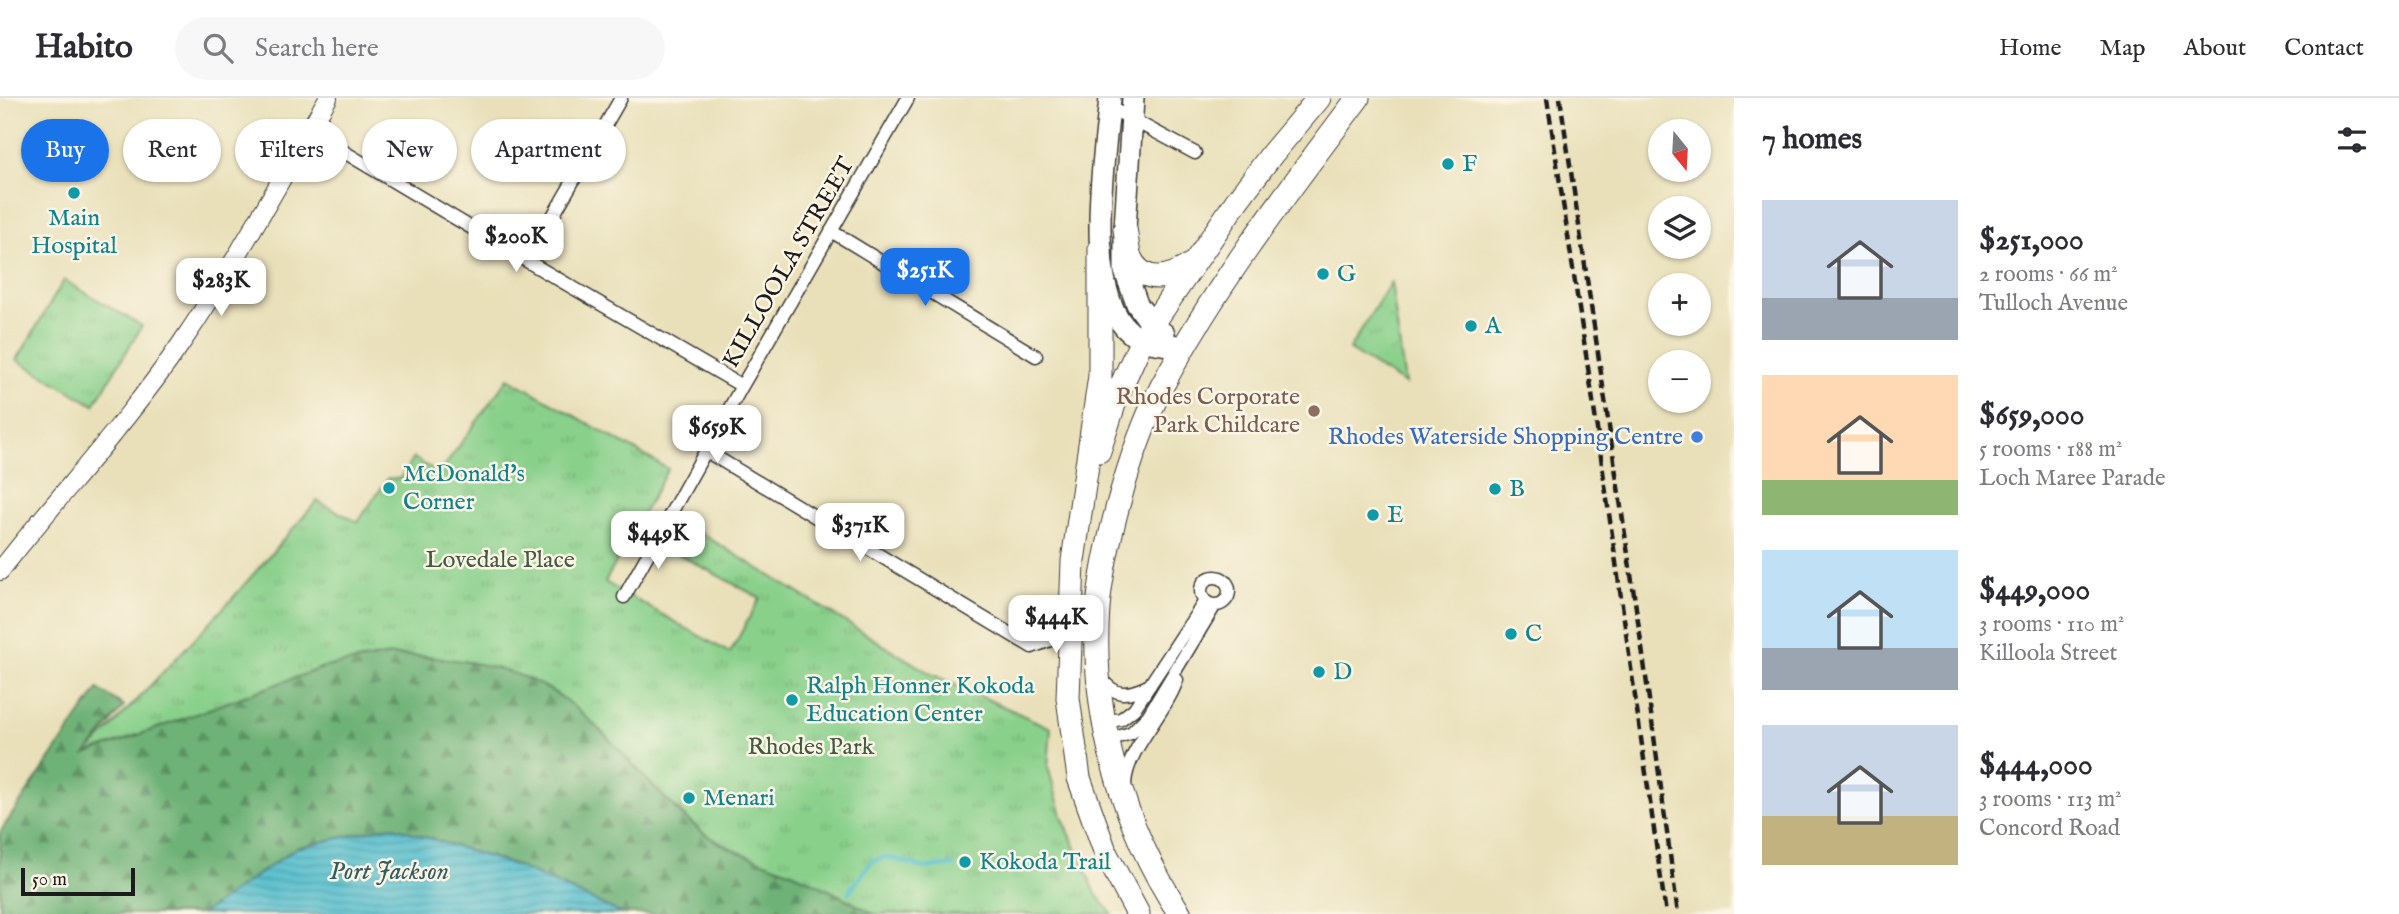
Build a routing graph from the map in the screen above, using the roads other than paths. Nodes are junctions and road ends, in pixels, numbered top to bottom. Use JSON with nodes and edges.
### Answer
{"nodes":[{"id":1,"x":328,"y":98,"type":"edge"},
{"id":2,"x":621,"y":98,"type":"edge"},
{"id":3,"x":908,"y":98,"type":"edge"},
{"id":4,"x":1319,"y":98,"type":"edge"},
{"id":5,"x":1358,"y":98,"type":"edge"},
{"id":6,"x":1110,"y":102,"type":"edge"},
{"id":7,"x":1133,"y":108,"type":"edge"},
{"id":8,"x":316,"y":119,"type":"edge"},
{"id":9,"x":1195,"y":153,"type":"dead end"},
{"id":10,"x":348,"y":154,"type":"edge"},
{"id":11,"x":279,"y":182,"type":"edge"},
{"id":12,"x":1125,"y":229,"type":"junction"},
{"id":13,"x":831,"y":231,"type":"junction"},
{"id":14,"x":1100,"y":249,"type":"junction"},
{"id":15,"x":527,"y":261,"type":"junction"},
{"id":16,"x":1195,"y":262,"type":"junction"},
{"id":17,"x":1147,"y":333,"type":"junction"},
{"id":18,"x":1184,"y":347,"type":"junction"},
{"id":19,"x":1036,"y":356,"type":"dead end"},
{"id":20,"x":743,"y":386,"type":"junction"},
{"id":21,"x":706,"y":451,"type":"junction"},
{"id":22,"x":1080,"y":510,"type":"junction"},
{"id":23,"x":0,"y":570,"type":"edge"},
{"id":24,"x":624,"y":597,"type":"dead end"},
{"id":25,"x":1069,"y":633,"type":"junction"},
{"id":26,"x":1185,"y":653,"type":"junction"},
{"id":27,"x":1098,"y":674,"type":"junction"},
{"id":28,"x":1150,"y":685,"type":"junction"},
{"id":29,"x":1106,"y":731,"type":"junction"},
{"id":30,"x":1072,"y":732,"type":"junction"},
{"id":31,"x":1125,"y":800,"type":"junction"},
{"id":32,"x":1138,"y":914,"type":"edge"},
{"id":33,"x":1180,"y":914,"type":"edge"}],
"edges":[{"from":1,"to":8,"type":"street"},
{"from":2,"to":15,"type":"street"},
{"from":3,"to":13,"type":"street","name":"KILLOOLA STREET"},
{"from":4,"to":16,"type":"highway"},
{"from":5,"to":18,"type":"highway"},
{"from":6,"to":7,"type":"street"},
{"from":6,"to":14,"type":"main road"},
{"from":7,"to":9,"type":"street"},
{"from":7,"to":12,"type":"main road"},
{"from":10,"to":15,"type":"street"},
{"from":11,"to":23,"type":"street"},
{"from":12,"to":16,"type":"highway"},
{"from":12,"to":17,"type":"main road"},
{"from":13,"to":19,"type":"street"},
{"from":13,"to":20,"type":"street","name":"KILLOOLA STREET"},
{"from":14,"to":17,"type":"main road"},
{"from":14,"to":22,"type":"highway"},
{"from":15,"to":20,"type":"street"},
{"from":16,"to":17,"type":"highway"},
{"from":17,"to":18,"type":"main road"},
{"from":17,"to":22,"type":"highway"},
{"from":18,"to":27,"type":"highway"},
{"from":20,"to":21,"type":"street","name":"KILLOOLA STREET"},
{"from":21,"to":24,"type":"street","name":"KILLOOLA STREET"},
{"from":21,"to":25,"type":"street"},
{"from":22,"to":25,"type":"highway"},
{"from":25,"to":30,"type":"highway"},
{"from":26,"to":28,"type":"street"},
{"from":26,"to":29,"type":"street"},
{"from":26,"to":31,"type":"street"},
{"from":27,"to":28,"type":"street"},
{"from":27,"to":29,"type":"highway"},
{"from":28,"to":29,"type":"street"},
{"from":29,"to":30,"type":"highway"},
{"from":29,"to":31,"type":"highway"},
{"from":30,"to":32,"type":"highway"},
{"from":31,"to":33,"type":"highway"}]}
